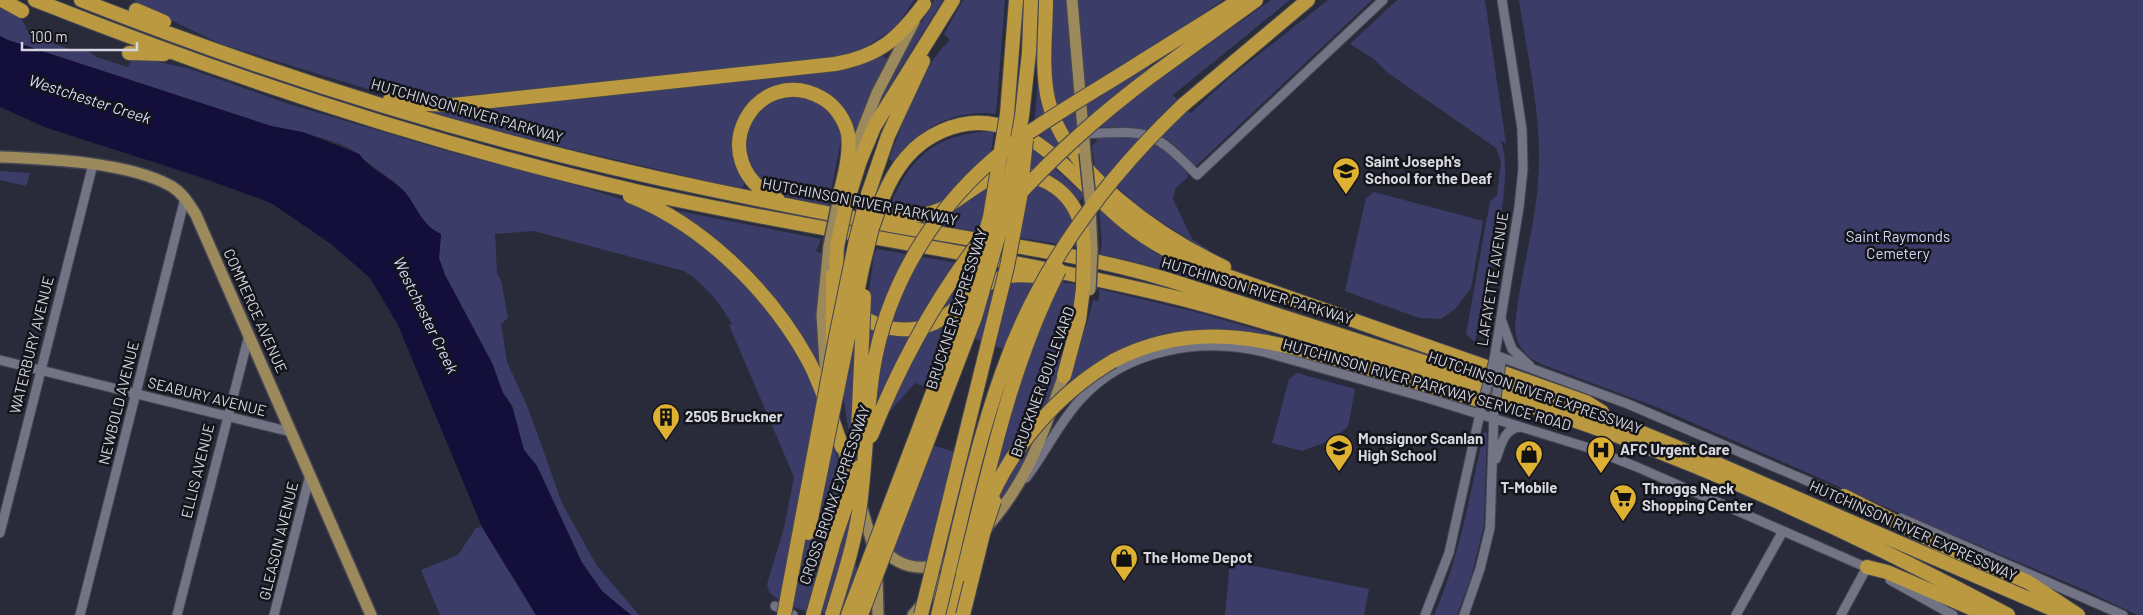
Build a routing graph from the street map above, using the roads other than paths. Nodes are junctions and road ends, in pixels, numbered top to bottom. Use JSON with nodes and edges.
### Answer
{"nodes":[{"id":1,"x":2,"y":0,"type":"edge"},
{"id":2,"x":35,"y":0,"type":"edge"},
{"id":3,"x":81,"y":0,"type":"edge"},
{"id":4,"x":953,"y":0,"type":"edge"},
{"id":5,"x":1016,"y":0,"type":"edge"},
{"id":6,"x":1030,"y":0,"type":"edge"},
{"id":7,"x":1046,"y":0,"type":"edge"},
{"id":8,"x":1072,"y":0,"type":"edge"},
{"id":9,"x":1240,"y":0,"type":"edge"},
{"id":10,"x":1256,"y":0,"type":"edge"},
{"id":11,"x":1308,"y":0,"type":"edge"},
{"id":12,"x":1383,"y":0,"type":"edge"},
{"id":13,"x":1502,"y":0,"type":"edge"},
{"id":14,"x":926,"y":2,"type":"edge"},
{"id":15,"x":22,"y":10,"type":"dead end"},
{"id":16,"x":136,"y":10,"type":"dead end"},
{"id":17,"x":208,"y":48,"type":"junction"},
{"id":18,"x":129,"y":53,"type":"dead end"},
{"id":19,"x":175,"y":54,"type":"junction"},
{"id":20,"x":343,"y":93,"type":"junction"},
{"id":21,"x":1025,"y":116,"type":"junction"},
{"id":22,"x":1084,"y":134,"type":"junction"},
{"id":23,"x":1143,"y":145,"type":"junction"},
{"id":24,"x":0,"y":157,"type":"edge"},
{"id":25,"x":93,"y":164,"type":"junction"},
{"id":26,"x":585,"y":178,"type":"junction"},
{"id":27,"x":883,"y":197,"type":"junction"},
{"id":28,"x":185,"y":198,"type":"junction"},
{"id":29,"x":842,"y":203,"type":"junction"},
{"id":30,"x":797,"y":207,"type":"junction"},
{"id":31,"x":864,"y":220,"type":"junction"},
{"id":32,"x":833,"y":247,"type":"junction"},
{"id":33,"x":1088,"y":249,"type":"junction"},
{"id":34,"x":1116,"y":284,"type":"junction"},
{"id":35,"x":1500,"y":314,"type":"junction"},
{"id":36,"x":1358,"y":323,"type":"junction"},
{"id":37,"x":249,"y":335,"type":"junction"},
{"id":38,"x":1498,"y":359,"type":"junction"},
{"id":39,"x":0,"y":360,"type":"edge"},
{"id":40,"x":40,"y":370,"type":"junction"},
{"id":41,"x":1538,"y":371,"type":"junction"},
{"id":42,"x":1064,"y":376,"type":"joint"},
{"id":43,"x":136,"y":394,"type":"junction"},
{"id":44,"x":1480,"y":411,"type":"junction"},
{"id":45,"x":1494,"y":415,"type":"junction"},
{"id":46,"x":226,"y":416,"type":"junction"},
{"id":47,"x":1526,"y":427,"type":"junction"},
{"id":48,"x":1595,"y":428,"type":"junction"},
{"id":49,"x":1635,"y":430,"type":"junction"},
{"id":50,"x":291,"y":432,"type":"junction"},
{"id":51,"x":842,"y":447,"type":"junction"},
{"id":52,"x":1018,"y":451,"type":"junction"},
{"id":53,"x":1493,"y":466,"type":"junction"},
{"id":54,"x":310,"y":475,"type":"junction"},
{"id":55,"x":1844,"y":496,"type":"junction"},
{"id":56,"x":1011,"y":498,"type":"junction"},
{"id":57,"x":868,"y":524,"type":"junction"},
{"id":58,"x":1783,"y":531,"type":"junction"},
{"id":59,"x":0,"y":533,"type":"edge"},
{"id":60,"x":972,"y":545,"type":"junction"},
{"id":61,"x":1867,"y":567,"type":"junction"},
{"id":62,"x":964,"y":574,"type":"junction"},
{"id":63,"x":842,"y":582,"type":"junction"},
{"id":64,"x":780,"y":610,"type":"edge"},
{"id":65,"x":1948,"y":614,"type":"edge"},
{"id":66,"x":80,"y":615,"type":"edge"},
{"id":67,"x":177,"y":615,"type":"edge"},
{"id":68,"x":274,"y":615,"type":"edge"},
{"id":69,"x":371,"y":615,"type":"edge"},
{"id":70,"x":792,"y":615,"type":"edge"},
{"id":71,"x":813,"y":615,"type":"edge"},
{"id":72,"x":832,"y":615,"type":"edge"},
{"id":73,"x":848,"y":615,"type":"edge"},
{"id":74,"x":861,"y":615,"type":"edge"},
{"id":75,"x":878,"y":615,"type":"edge"},
{"id":76,"x":913,"y":615,"type":"edge"},
{"id":77,"x":921,"y":615,"type":"edge"},
{"id":78,"x":938,"y":615,"type":"edge"},
{"id":79,"x":953,"y":615,"type":"edge"},
{"id":80,"x":963,"y":615,"type":"edge"},
{"id":81,"x":1425,"y":615,"type":"edge"},
{"id":82,"x":1464,"y":615,"type":"edge"},
{"id":83,"x":1736,"y":615,"type":"edge"},
{"id":84,"x":1841,"y":615,"type":"edge"},
{"id":85,"x":1987,"y":615,"type":"edge"},
{"id":86,"x":2008,"y":615,"type":"edge"},
{"id":87,"x":2066,"y":615,"type":"edge"},
{"id":88,"x":2078,"y":615,"type":"edge"},
{"id":89,"x":2123,"y":615,"type":"edge"}],
"edges":[{"from":1,"to":15,"type":"highway"},
{"from":2,"to":19,"type":"highway","name":"HUTCHINSON RIVER PARKWAY"},
{"from":3,"to":17,"type":"highway","name":"HUTCHINSON RIVER PARKWAY"},
{"from":4,"to":29,"type":"highway"},
{"from":4,"to":64,"type":"highway","bridge":true},
{"from":5,"to":73,"type":"highway","name":"BRUCKNER EXPRESSWAY","bridge":true},
{"from":6,"to":21,"type":"highway"},
{"from":7,"to":36,"type":"highway"},
{"from":8,"to":22,"type":"main road"},
{"from":9,"to":63,"type":"highway","bridge":true},
{"from":10,"to":71,"type":"highway","name":"CROSS BRONX EXPRESSWAY","bridge":true},
{"from":11,"to":23,"type":"highway","bridge":true},
{"from":12,"to":22,"type":"street"},
{"from":13,"to":35,"type":"street","name":"LAFAYETTE AVENUE"},
{"from":14,"to":20,"type":"highway"},
{"from":14,"to":29,"type":"main road"},
{"from":16,"to":17,"type":"highway"},
{"from":17,"to":20,"type":"highway","name":"HUTCHINSON RIVER PARKWAY"},
{"from":18,"to":19,"type":"highway"},
{"from":19,"to":26,"type":"highway","name":"HUTCHINSON RIVER PARKWAY"},
{"from":20,"to":30,"type":"highway","name":"HUTCHINSON RIVER PARKWAY"},
{"from":21,"to":74,"type":"highway","name":"BRUCKNER EXPRESSWAY","bridge":true},
{"from":21,"to":77,"type":"highway","bridge":true},
{"from":22,"to":33,"type":"main road","bridge":true},
{"from":23,"to":62,"type":"highway","bridge":true},
{"from":23,"to":78,"type":"highway","bridge":true},
{"from":24,"to":25,"type":"main road","name":"COMMERCE AVENUE"},
{"from":25,"to":28,"type":"main road","name":"COMMERCE AVENUE"},
{"from":25,"to":40,"type":"street","name":"WATERBURY AVENUE"},
{"from":26,"to":34,"type":"highway","name":"HUTCHINSON RIVER PARKWAY"},
{"from":26,"to":51,"type":"highway"},
{"from":27,"to":36,"type":"highway"},
{"from":27,"to":63,"type":"highway","bridge":true},
{"from":27,"to":70,"type":"highway","bridge":true},
{"from":28,"to":37,"type":"main road","name":"COMMERCE AVENUE"},
{"from":28,"to":43,"type":"street","name":"NEWBOLD AVENUE"},
{"from":29,"to":30,"type":"highway"},
{"from":29,"to":32,"type":"highway","bridge":true},
{"from":30,"to":31,"type":"highway","name":"HUTCHINSON RIVER PARKWAY"},
{"from":31,"to":33,"type":"highway"},
{"from":31,"to":49,"type":"highway","name":"HUTCHINSON RIVER PARKWAY"},
{"from":32,"to":34,"type":"highway"},
{"from":32,"to":51,"type":"highway"},
{"from":33,"to":42,"type":"highway","bridge":true},
{"from":34,"to":48,"type":"highway","name":"HUTCHINSON RIVER EXPRESSWAY"},
{"from":35,"to":38,"type":"street","name":"LAFAYETTE AVENUE"},
{"from":35,"to":41,"type":"street"},
{"from":36,"to":49,"type":"highway"},
{"from":37,"to":46,"type":"street","name":"ELLIS AVENUE"},
{"from":37,"to":50,"type":"main road","name":"COMMERCE AVENUE"},
{"from":38,"to":41,"type":"street"},
{"from":38,"to":44,"type":"street","name":"LAFAYETTE AVENUE","bridge":true},
{"from":38,"to":45,"type":"street","name":"LAFAYETTE AVENUE","bridge":true},
{"from":39,"to":40,"type":"street","name":"SEABURY AVENUE"},
{"from":40,"to":43,"type":"street","name":"SEABURY AVENUE"},
{"from":40,"to":59,"type":"street","name":"WATERBURY AVENUE"},
{"from":41,"to":55,"type":"street"},
{"from":42,"to":56,"type":"main road","name":"BRUCKNER BOULEVARD"},
{"from":43,"to":46,"type":"street","name":"SEABURY AVENUE"},
{"from":43,"to":66,"type":"street","name":"NEWBOLD AVENUE"},
{"from":44,"to":45,"type":"street","name":"HUTCHINSON RIVER PARKWAY SERVICE ROAD"},
{"from":44,"to":56,"type":"street","name":"HUTCHINSON RIVER PARKWAY SERVICE ROAD"},
{"from":44,"to":81,"type":"street","name":"LAFAYETTE AVENUE"},
{"from":45,"to":47,"type":"street","name":"HUTCHINSON RIVER PARKWAY SERVICE ROAD"},
{"from":45,"to":53,"type":"street","name":"LAFAYETTE AVENUE"},
{"from":46,"to":50,"type":"street","name":"SEABURY AVENUE"},
{"from":46,"to":67,"type":"street","name":"ELLIS AVENUE"},
{"from":47,"to":53,"type":"street"},
{"from":47,"to":58,"type":"street","name":"HUTCHINSON RIVER PARKWAY SERVICE ROAD"},
{"from":48,"to":52,"type":"highway","bridge":true},
{"from":48,"to":86,"type":"highway","name":"HUTCHINSON RIVER EXPRESSWAY"},
{"from":49,"to":87,"type":"highway","name":"HUTCHINSON RIVER EXPRESSWAY"},
{"from":50,"to":54,"type":"main road","name":"COMMERCE AVENUE"},
{"from":51,"to":57,"type":"main road"},
{"from":52,"to":62,"type":"highway","bridge":true},
{"from":52,"to":80,"type":"highway","bridge":true},
{"from":53,"to":82,"type":"street","name":"LAFAYETTE AVENUE"},
{"from":54,"to":68,"type":"street","name":"GLEASON AVENUE"},
{"from":54,"to":69,"type":"main road","name":"COMMERCE AVENUE"},
{"from":55,"to":88,"type":"highway"},
{"from":55,"to":89,"type":"street"},
{"from":56,"to":60,"type":"main road","name":"BRUCKNER BOULEVARD"},
{"from":57,"to":60,"type":"main road"},
{"from":57,"to":75,"type":"main road"},
{"from":58,"to":61,"type":"street","name":"HUTCHINSON RIVER PARKWAY SERVICE ROAD"},
{"from":58,"to":83,"type":"street"},
{"from":60,"to":76,"type":"main road","name":"BRUCKNER BOULEVARD"},
{"from":61,"to":65,"type":"street","name":"HUTCHINSON RIVER PARKWAY SERVICE ROAD"},
{"from":61,"to":84,"type":"street"},
{"from":61,"to":85,"type":"highway"},
{"from":62,"to":79,"type":"highway"},
{"from":63,"to":72,"type":"highway","bridge":true},
{"from":64,"to":70,"type":"street"}]}
